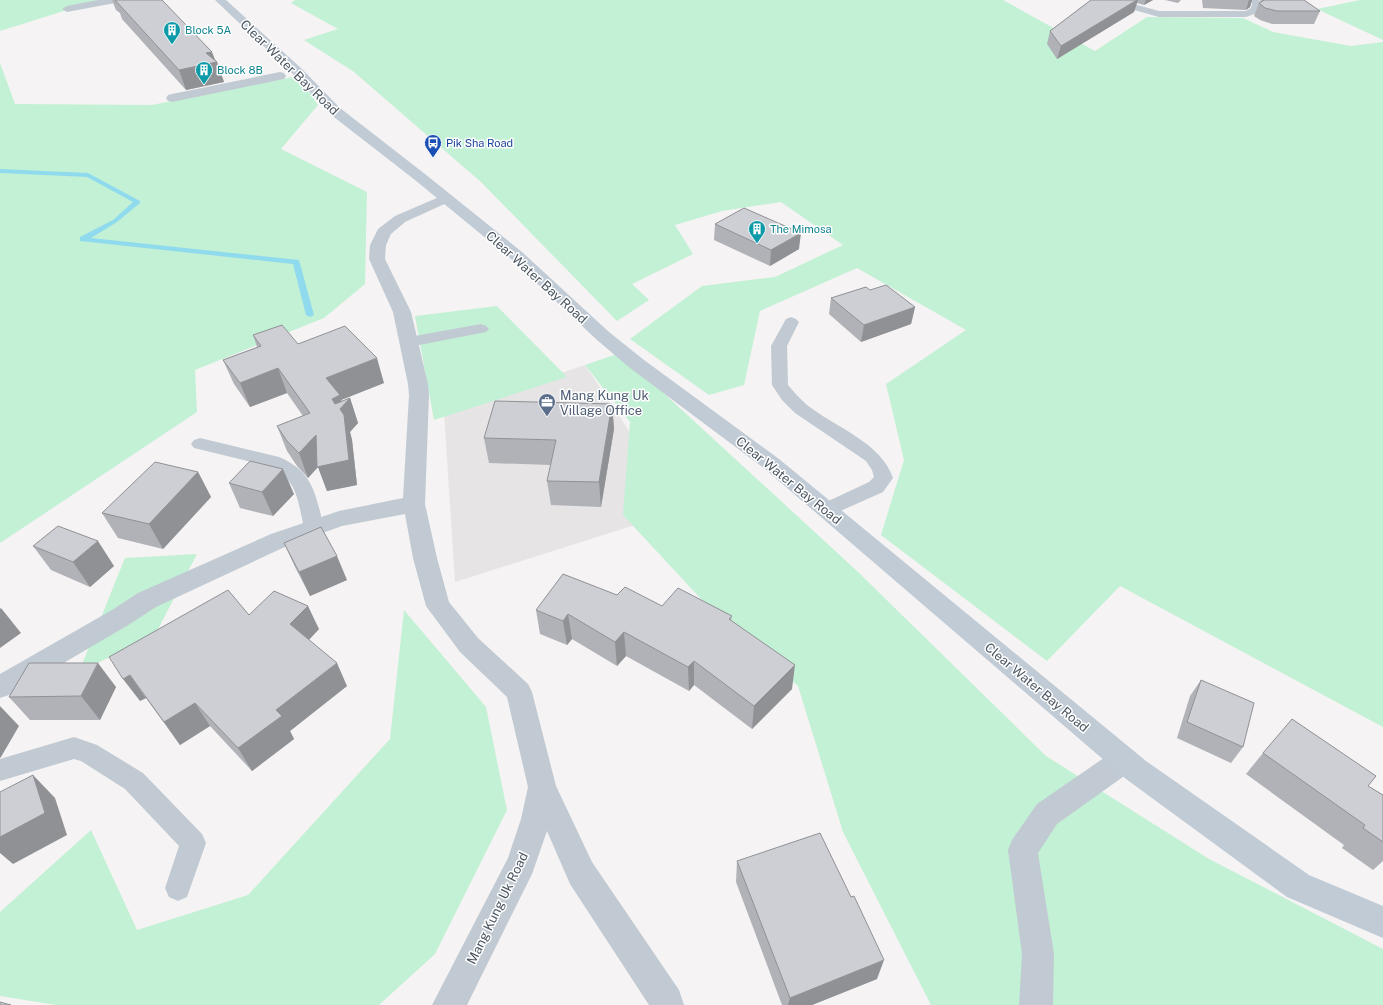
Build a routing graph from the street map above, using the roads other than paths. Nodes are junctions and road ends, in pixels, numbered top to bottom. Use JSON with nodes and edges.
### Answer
{"nodes":[{"id":1,"x":115,"y":0,"type":"edge"},
{"id":2,"x":220,"y":0,"type":"edge"},
{"id":3,"x":1254,"y":0,"type":"edge"},
{"id":4,"x":1119,"y":3,"type":"edge"},
{"id":5,"x":67,"y":9,"type":"dead end"},
{"id":6,"x":280,"y":76,"type":"dead end"},
{"id":7,"x":194,"y":93,"type":"junction"},
{"id":8,"x":172,"y":98,"type":"dead end"},
{"id":9,"x":217,"y":102,"type":"dead end"},
{"id":10,"x":446,"y":198,"type":"junction"},
{"id":11,"x":791,"y":322,"type":"dead end"},
{"id":12,"x":481,"y":329,"type":"dead end"},
{"id":13,"x":409,"y":342,"type":"junction"},
{"id":14,"x":200,"y":444,"type":"dead end"},
{"id":15,"x":414,"y":504,"type":"junction"},
{"id":16,"x":827,"y":510,"type":"junction"},
{"id":17,"x":314,"y":527,"type":"junction"},
{"id":18,"x":0,"y":686,"type":"edge"},
{"id":19,"x":1124,"y":760,"type":"junction"},
{"id":20,"x":0,"y":770,"type":"edge"},
{"id":21,"x":542,"y":786,"type":"junction"},
{"id":22,"x":178,"y":888,"type":"dead end"},
{"id":23,"x":1383,"y":922,"type":"edge"},
{"id":24,"x":449,"y":1005,"type":"edge"},
{"id":25,"x":667,"y":1005,"type":"edge"},
{"id":26,"x":1036,"y":1005,"type":"edge"}],
"edges":[{"from":1,"to":5,"type":"street"},
{"from":2,"to":10,"type":"main road","name":"Clear Water Bay Road"},
{"from":3,"to":4,"type":"lane"},
{"from":6,"to":7,"type":"street"},
{"from":7,"to":8,"type":"street"},
{"from":7,"to":9,"type":"street"},
{"from":10,"to":13,"type":"street","name":"Mang Kung Uk Road"},
{"from":10,"to":16,"type":"main road","name":"Clear Water Bay Road"},
{"from":11,"to":16,"type":"lane"},
{"from":12,"to":13,"type":"lane"},
{"from":13,"to":15,"type":"street","name":"Mang Kung Uk Road"},
{"from":14,"to":17,"type":"lane"},
{"from":15,"to":17,"type":"street"},
{"from":15,"to":21,"type":"street","name":"Mang Kung Uk Road"},
{"from":16,"to":19,"type":"main road","name":"Clear Water Bay Road"},
{"from":17,"to":18,"type":"street"},
{"from":19,"to":23,"type":"main road","name":"Clear Water Bay Road"},
{"from":19,"to":26,"type":"street"},
{"from":20,"to":22,"type":"lane"},
{"from":21,"to":24,"type":"street","name":"Mang Kung Uk Road"},
{"from":21,"to":25,"type":"street"}]}
